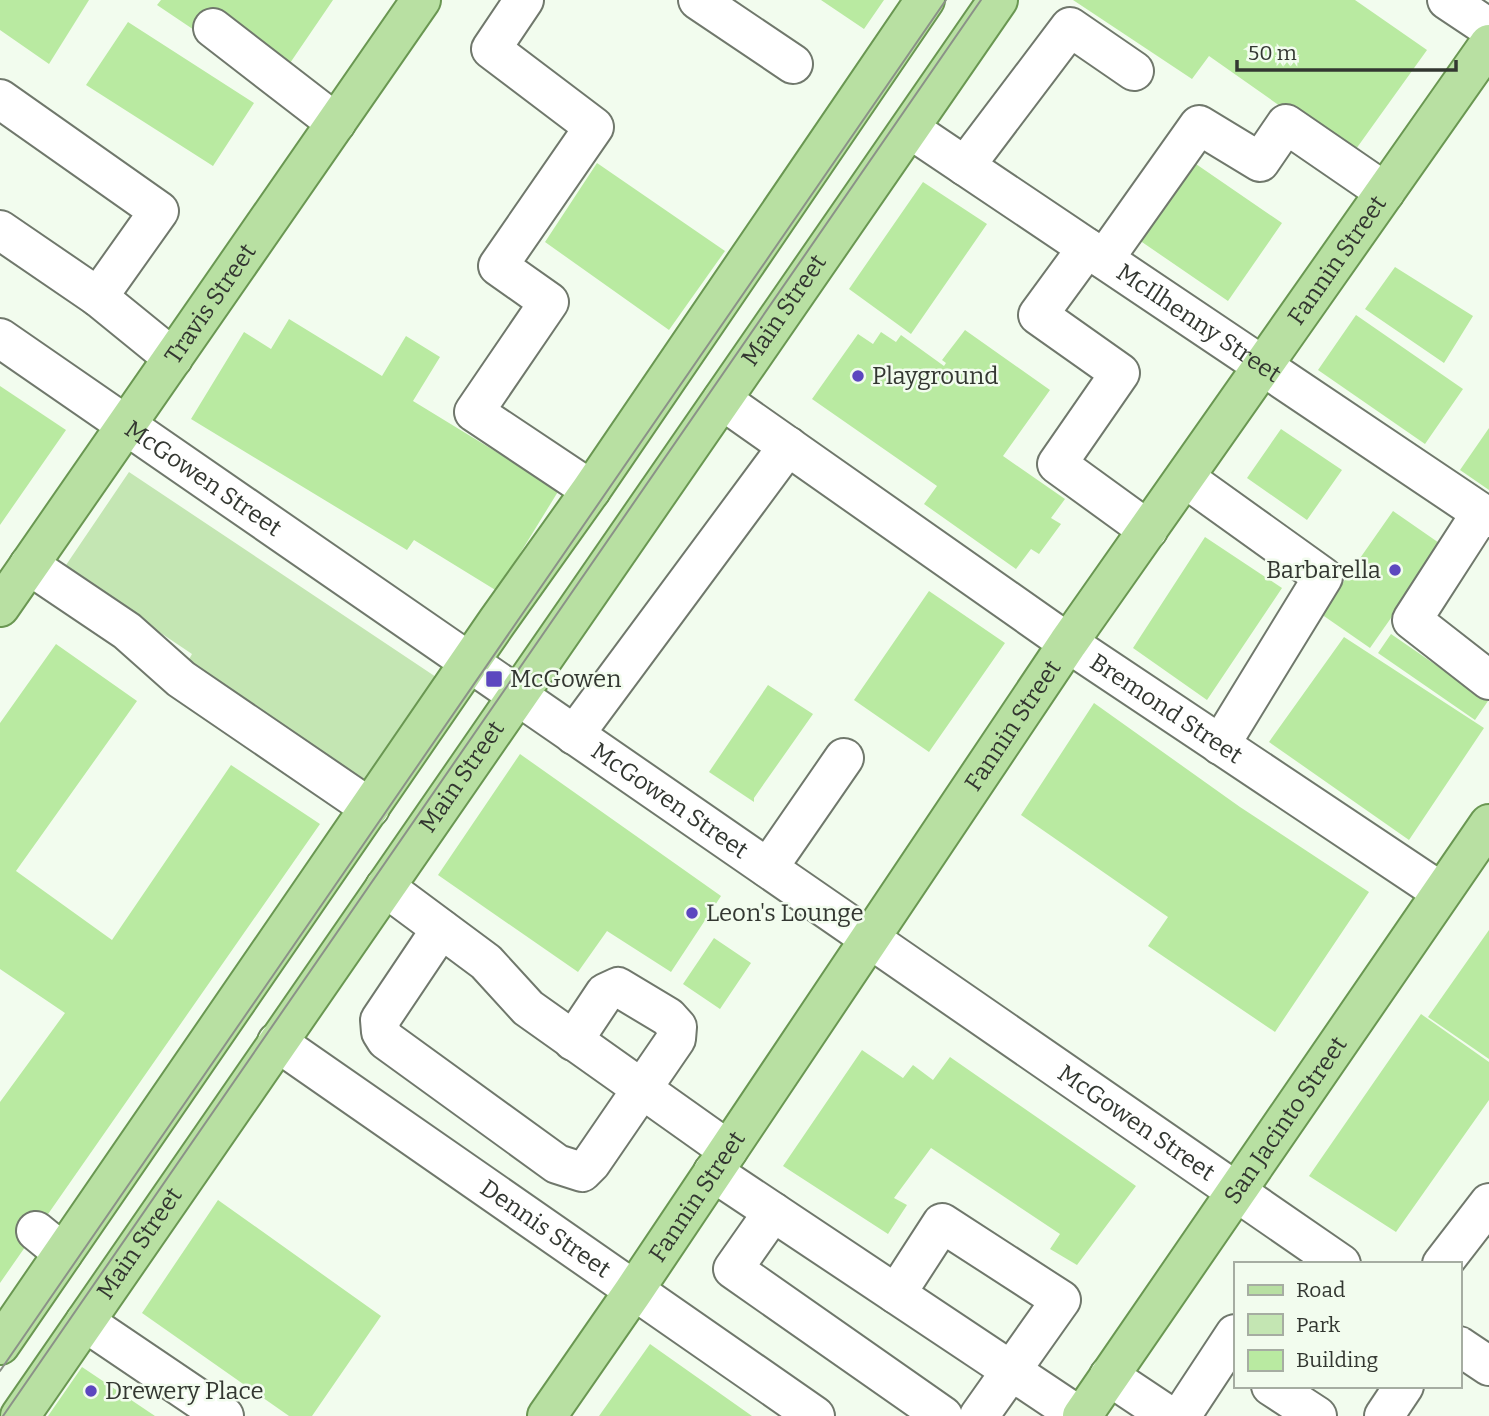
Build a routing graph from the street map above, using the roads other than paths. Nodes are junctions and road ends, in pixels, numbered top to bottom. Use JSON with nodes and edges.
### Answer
{"nodes":[{"id":1,"x":421,"y":0,"type":"edge"},
{"id":2,"x":524,"y":0,"type":"edge"},
{"id":3,"x":698,"y":0,"type":"edge"},
{"id":4,"x":925,"y":0,"type":"edge"},
{"id":5,"x":998,"y":0,"type":"edge"},
{"id":6,"x":1447,"y":0,"type":"edge"},
{"id":7,"x":212,"y":28,"type":"dead end"},
{"id":8,"x":1489,"y":28,"type":"edge"},
{"id":9,"x":1489,"y":44,"type":"edge"},
{"id":10,"x":793,"y":64,"type":"dead end"},
{"id":11,"x":1134,"y":71,"type":"dead end"},
{"id":12,"x":0,"y":99,"type":"edge"},
{"id":13,"x":336,"y":123,"type":"junction"},
{"id":14,"x":910,"y":129,"type":"junction"},
{"id":15,"x":965,"y":166,"type":"junction"},
{"id":16,"x":1385,"y":192,"type":"junction"},
{"id":17,"x":0,"y":230,"type":"edge"},
{"id":18,"x":1095,"y":253,"type":"junction"},
{"id":19,"x":98,"y":298,"type":"junction"},
{"id":20,"x":0,"y":338,"type":"edge"},
{"id":21,"x":173,"y":358,"type":"junction"},
{"id":22,"x":1264,"y":367,"type":"junction"},
{"id":23,"x":722,"y":400,"type":"junction"},
{"id":24,"x":126,"y":425,"type":"junction"},
{"id":25,"x":788,"y":446,"type":"junction"},
{"id":26,"x":1185,"y":478,"type":"junction"},
{"id":27,"x":591,"y":490,"type":"junction"},
{"id":28,"x":1485,"y":516,"type":"edge"},
{"id":29,"x":1149,"y":530,"type":"junction"},
{"id":30,"x":29,"y":565,"type":"junction"},
{"id":31,"x":0,"y":607,"type":"edge"},
{"id":32,"x":1068,"y":643,"type":"junction"},
{"id":33,"x":470,"y":662,"type":"junction"},
{"id":34,"x":1489,"y":680,"type":"edge"},
{"id":35,"x":517,"y":695,"type":"junction"},
{"id":36,"x":574,"y":735,"type":"junction"},
{"id":37,"x":1220,"y":745,"type":"junction"},
{"id":38,"x":844,"y":758,"type":"dead end"},
{"id":39,"x":370,"y":808,"type":"junction"},
{"id":40,"x":1489,"y":824,"type":"edge"},
{"id":41,"x":768,"y":868,"type":"junction"},
{"id":42,"x":384,"y":887,"type":"junction"},
{"id":43,"x":1441,"y":892,"type":"junction"},
{"id":44,"x":441,"y":929,"type":"junction"},
{"id":45,"x":870,"y":939,"type":"junction"},
{"id":46,"x":573,"y":1041,"type":"junction"},
{"id":47,"x":277,"y":1042,"type":"junction"},
{"id":48,"x":641,"y":1089,"type":"junction"},
{"id":49,"x":721,"y":1161,"type":"junction"},
{"id":50,"x":1237,"y":1192,"type":"junction"},
{"id":51,"x":1489,"y":1203,"type":"edge"},
{"id":52,"x":774,"y":1212,"type":"junction"},
{"id":53,"x":1338,"y":1262,"type":"edge"},
{"id":54,"x":1444,"y":1262,"type":"edge"},
{"id":55,"x":633,"y":1292,"type":"junction"},
{"id":56,"x":896,"y":1294,"type":"junction"},
{"id":57,"x":85,"y":1322,"type":"junction"},
{"id":58,"x":0,"y":1345,"type":"edge"},
{"id":59,"x":1461,"y":1347,"type":"edge"},
{"id":60,"x":1231,"y":1350,"type":"edge"},
{"id":61,"x":1489,"y":1366,"type":"edge"},
{"id":62,"x":1011,"y":1370,"type":"junction"},
{"id":63,"x":1109,"y":1376,"type":"junction"},
{"id":64,"x":1274,"y":1388,"type":"edge"},
{"id":65,"x":20,"y":1416,"type":"edge"},
{"id":66,"x":223,"y":1416,"type":"edge"},
{"id":67,"x":547,"y":1416,"type":"edge"},
{"id":68,"x":815,"y":1416,"type":"edge"},
{"id":69,"x":943,"y":1416,"type":"edge"},
{"id":70,"x":979,"y":1416,"type":"edge"},
{"id":71,"x":1080,"y":1416,"type":"edge"},
{"id":72,"x":1169,"y":1416,"type":"edge"},
{"id":73,"x":1181,"y":1416,"type":"edge"},
{"id":74,"x":1317,"y":1416,"type":"edge"}],
"edges":[{"from":1,"to":13,"type":"main road","name":"Travis Street"},
{"from":2,"to":27,"type":"street"},
{"from":3,"to":10,"type":"street"},
{"from":4,"to":27,"type":"main road"},
{"from":5,"to":14,"type":"main road","name":"Main Street"},
{"from":6,"to":8,"type":"street"},
{"from":7,"to":13,"type":"street"},
{"from":9,"to":16,"type":"main road","name":"Fannin Street"},
{"from":11,"to":15,"type":"street"},
{"from":12,"to":19,"type":"street"},
{"from":13,"to":21,"type":"main road","name":"Travis Street"},
{"from":14,"to":15,"type":"street","name":"McIlhenny Street"},
{"from":14,"to":23,"type":"main road","name":"Main Street"},
{"from":15,"to":18,"type":"street","name":"McIlhenny Street"},
{"from":16,"to":18,"type":"street"},
{"from":16,"to":22,"type":"main road","name":"Fannin Street"},
{"from":17,"to":19,"type":"street"},
{"from":18,"to":22,"type":"street","name":"McIlhenny Street"},
{"from":18,"to":29,"type":"street"},
{"from":19,"to":21,"type":"street"},
{"from":20,"to":24,"type":"street","name":"McGowen Street"},
{"from":21,"to":24,"type":"main road","name":"Travis Street"},
{"from":22,"to":26,"type":"main road","name":"Fannin Street"},
{"from":22,"to":28,"type":"street","name":"McIlhenny Street"},
{"from":23,"to":25,"type":"street","name":"Bremond Street"},
{"from":23,"to":35,"type":"main road","name":"Main Street"},
{"from":24,"to":30,"type":"main road","name":"Travis Street"},
{"from":24,"to":33,"type":"street","name":"McGowen Street"},
{"from":25,"to":32,"type":"street","name":"Bremond Street"},
{"from":25,"to":36,"type":"street"},
{"from":26,"to":29,"type":"main road","name":"Fannin Street"},
{"from":26,"to":37,"type":"street"},
{"from":27,"to":33,"type":"main road"},
{"from":28,"to":34,"type":"street"},
{"from":29,"to":32,"type":"main road","name":"Fannin Street"},
{"from":30,"to":31,"type":"main road","name":"Travis Street"},
{"from":30,"to":39,"type":"street"},
{"from":32,"to":37,"type":"street","name":"Bremond Street"},
{"from":32,"to":45,"type":"main road","name":"Fannin Street"},
{"from":33,"to":35,"type":"street","name":"McGowen Street"},
{"from":33,"to":39,"type":"main road"},
{"from":35,"to":36,"type":"street","name":"McGowen Street"},
{"from":35,"to":42,"type":"main road","name":"Main Street"},
{"from":36,"to":41,"type":"street","name":"McGowen Street"},
{"from":37,"to":43,"type":"street","name":"Bremond Street"},
{"from":38,"to":41,"type":"street"},
{"from":39,"to":58,"type":"main road"},
{"from":40,"to":43,"type":"main road","name":"San Jacinto Street"},
{"from":41,"to":45,"type":"street","name":"McGowen Street"},
{"from":42,"to":44,"type":"street"},
{"from":42,"to":47,"type":"main road","name":"Main Street"},
{"from":43,"to":50,"type":"main road","name":"San Jacinto Street"},
{"from":44,"to":46,"type":"street"},
{"from":44,"to":48,"type":"street"},
{"from":45,"to":49,"type":"main road","name":"Fannin Street"},
{"from":45,"to":50,"type":"street","name":"McGowen Street"},
{"from":46,"to":48,"type":"street"},
{"from":46,"to":48,"type":"street"},
{"from":47,"to":55,"type":"street","name":"Dennis Street"},
{"from":47,"to":57,"type":"main road","name":"Main Street"},
{"from":48,"to":49,"type":"street"},
{"from":49,"to":52,"type":"street"},
{"from":49,"to":55,"type":"main road","name":"Fannin Street"},
{"from":50,"to":53,"type":"street","name":"McGowen Street"},
{"from":50,"to":63,"type":"main road","name":"San Jacinto Street"},
{"from":51,"to":54,"type":"street"},
{"from":52,"to":56,"type":"street"},
{"from":52,"to":69,"type":"street"},
{"from":55,"to":67,"type":"main road","name":"Fannin Street"},
{"from":55,"to":68,"type":"street","name":"Dennis Street"},
{"from":56,"to":62,"type":"street"},
{"from":56,"to":62,"type":"street"},
{"from":57,"to":65,"type":"main road","name":"Main Street"},
{"from":57,"to":66,"type":"street"},
{"from":59,"to":61,"type":"street"},
{"from":60,"to":73,"type":"street"},
{"from":62,"to":70,"type":"street"},
{"from":62,"to":71,"type":"street"},
{"from":63,"to":71,"type":"main road","name":"San Jacinto Street"},
{"from":63,"to":72,"type":"street"},
{"from":64,"to":74,"type":"street"}]}
